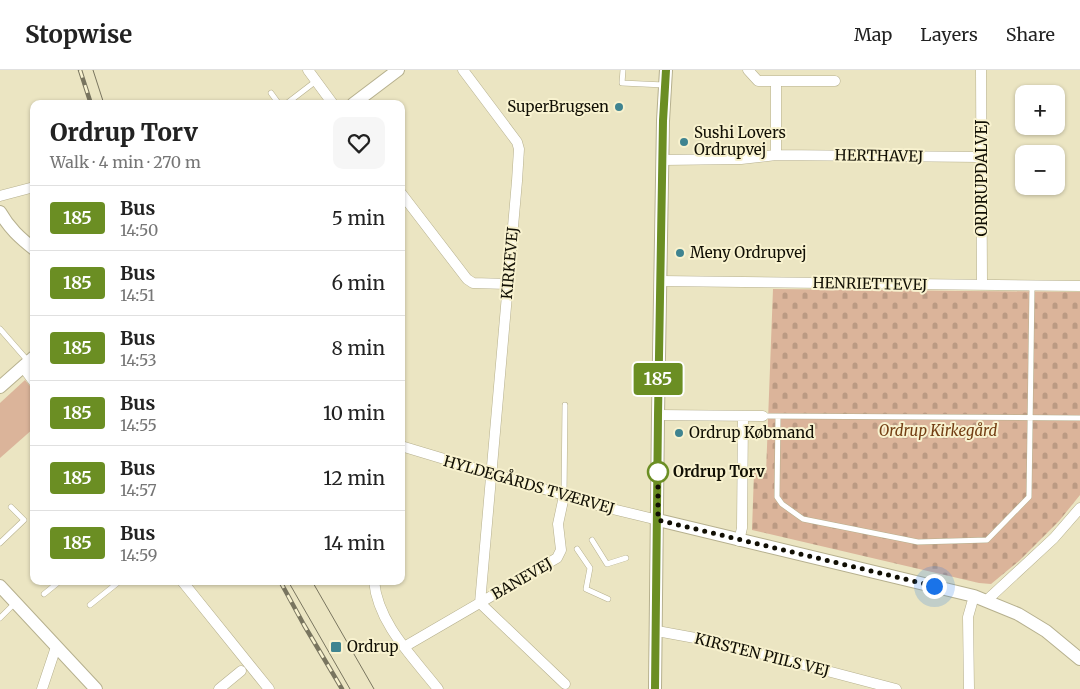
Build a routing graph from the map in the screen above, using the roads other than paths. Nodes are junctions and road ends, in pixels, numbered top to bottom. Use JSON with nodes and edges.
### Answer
{"nodes":[{"id":1,"x":308,"y":70,"type":"edge"},
{"id":2,"x":398,"y":70,"type":"edge"},
{"id":3,"x":463,"y":70,"type":"edge"},
{"id":4,"x":623,"y":70,"type":"edge"},
{"id":5,"x":666,"y":70,"type":"edge"},
{"id":6,"x":748,"y":70,"type":"edge"},
{"id":7,"x":981,"y":70,"type":"edge"},
{"id":8,"x":316,"y":81,"type":"junction"},
{"id":9,"x":835,"y":81,"type":"dead end"},
{"id":10,"x":776,"y":82,"type":"junction"},
{"id":11,"x":665,"y":85,"type":"junction"},
{"id":12,"x":271,"y":93,"type":"dead end"},
{"id":13,"x":276,"y":100,"type":"edge"},
{"id":14,"x":291,"y":100,"type":"edge"},
{"id":15,"x":330,"y":100,"type":"edge"},
{"id":16,"x":358,"y":100,"type":"edge"},
{"id":17,"x":776,"y":155,"type":"junction"},
{"id":18,"x":982,"y":157,"type":"junction"},
{"id":19,"x":663,"y":160,"type":"junction"},
{"id":20,"x":30,"y":188,"type":"edge"},
{"id":21,"x":0,"y":196,"type":"edge"},
{"id":22,"x":405,"y":198,"type":"edge"},
{"id":23,"x":0,"y":212,"type":"edge"},
{"id":24,"x":30,"y":246,"type":"edge"},
{"id":25,"x":660,"y":280,"type":"junction"},
{"id":26,"x":508,"y":284,"type":"junction"},
{"id":27,"x":982,"y":285,"type":"junction"},
{"id":28,"x":1032,"y":285,"type":"junction"},
{"id":29,"x":1080,"y":286,"type":"edge"},
{"id":30,"x":0,"y":329,"type":"edge"},
{"id":31,"x":28,"y":362,"type":"edge"},
{"id":32,"x":0,"y":387,"type":"edge"},
{"id":33,"x":564,"y":405,"type":"dead end"},
{"id":34,"x":658,"y":415,"type":"junction"},
{"id":35,"x":743,"y":416,"type":"junction"},
{"id":36,"x":763,"y":416,"type":"joint"},
{"id":37,"x":778,"y":417,"type":"junction"},
{"id":38,"x":1030,"y":418,"type":"junction"},
{"id":39,"x":1080,"y":418,"type":"edge"},
{"id":40,"x":405,"y":447,"type":"edge"},
{"id":41,"x":490,"y":474,"type":"junction"},
{"id":42,"x":564,"y":496,"type":"junction"},
{"id":43,"x":11,"y":507,"type":"dead end"},
{"id":44,"x":1080,"y":508,"type":"edge"},
{"id":45,"x":658,"y":520,"type":"junction"},
{"id":46,"x":592,"y":540,"type":"dead end"},
{"id":47,"x":739,"y":541,"type":"junction"},
{"id":48,"x":0,"y":543,"type":"edge"},
{"id":49,"x":577,"y":549,"type":"dead end"},
{"id":50,"x":626,"y":558,"type":"dead end"},
{"id":51,"x":55,"y":585,"type":"edge"},
{"id":52,"x":115,"y":585,"type":"edge"},
{"id":53,"x":185,"y":585,"type":"edge"},
{"id":54,"x":375,"y":585,"type":"edge"},
{"id":55,"x":0,"y":586,"type":"edge"},
{"id":56,"x":44,"y":594,"type":"dead end"},
{"id":57,"x":980,"y":598,"type":"junction"},
{"id":58,"x":608,"y":599,"type":"dead end"},
{"id":59,"x":15,"y":603,"type":"junction"},
{"id":60,"x":480,"y":603,"type":"junction"},
{"id":61,"x":90,"y":605,"type":"dead end"},
{"id":62,"x":0,"y":618,"type":"edge"},
{"id":63,"x":657,"y":630,"type":"junction"},
{"id":64,"x":56,"y":647,"type":"junction"},
{"id":65,"x":404,"y":647,"type":"junction"},
{"id":66,"x":1080,"y":659,"type":"edge"},
{"id":67,"x":242,"y":671,"type":"dead end"},
{"id":68,"x":564,"y":684,"type":"dead end"},
{"id":69,"x":42,"y":689,"type":"edge"},
{"id":70,"x":96,"y":689,"type":"edge"},
{"id":71,"x":220,"y":689,"type":"edge"},
{"id":72,"x":270,"y":689,"type":"edge"},
{"id":73,"x":438,"y":689,"type":"edge"},
{"id":74,"x":655,"y":689,"type":"edge"},
{"id":75,"x":896,"y":689,"type":"edge"},
{"id":76,"x":969,"y":689,"type":"edge"}],
"edges":[{"from":1,"to":8,"type":"street"},
{"from":2,"to":16,"type":"street"},
{"from":3,"to":26,"type":"street","name":"KIRKEVEJ"},
{"from":4,"to":11,"type":"lane"},
{"from":5,"to":11,"type":"street"},
{"from":6,"to":10,"type":"street"},
{"from":7,"to":18,"type":"street","name":"ORDRUPDALVEJ"},
{"from":8,"to":14,"type":"lane"},
{"from":8,"to":15,"type":"street"},
{"from":9,"to":10,"type":"street"},
{"from":10,"to":17,"type":"street"},
{"from":11,"to":19,"type":"street"},
{"from":12,"to":13,"type":"lane"},
{"from":17,"to":18,"type":"street","name":"HERTHAVEJ"},
{"from":17,"to":19,"type":"street","name":"HERTHAVEJ"},
{"from":18,"to":27,"type":"street","name":"ORDRUPDALVEJ"},
{"from":19,"to":25,"type":"street"},
{"from":20,"to":21,"type":"street"},
{"from":22,"to":26,"type":"street"},
{"from":23,"to":24,"type":"street"},
{"from":25,"to":27,"type":"street","name":"HENRIETTEVEJ"},
{"from":25,"to":34,"type":"street"},
{"from":26,"to":41,"type":"street","name":"KIRKEVEJ"},
{"from":27,"to":28,"type":"street","name":"HENRIETTEVEJ"},
{"from":28,"to":29,"type":"street","name":"HENRIETTEVEJ"},
{"from":28,"to":38,"type":"lane"},
{"from":30,"to":31,"type":"lane"},
{"from":31,"to":32,"type":"street"},
{"from":33,"to":42,"type":"lane","name":"BANEVEJ"},
{"from":34,"to":35,"type":"street"},
{"from":34,"to":45,"type":"street"},
{"from":35,"to":36,"type":"street"},
{"from":35,"to":47,"type":"street"},
{"from":36,"to":37,"type":"lane"},
{"from":37,"to":38,"type":"lane"},
{"from":37,"to":38,"type":"lane"},
{"from":38,"to":39,"type":"lane"},
{"from":40,"to":41,"type":"street","name":"HYLDEGÅRDS TVÆRVEJ"},
{"from":41,"to":42,"type":"street","name":"HYLDEGÅRDS TVÆRVEJ"},
{"from":41,"to":60,"type":"street","name":"KIRKEVEJ"},
{"from":42,"to":45,"type":"street","name":"HYLDEGÅRDS TVÆRVEJ"},
{"from":42,"to":60,"type":"street","name":"BANEVEJ"},
{"from":43,"to":48,"type":"lane"},
{"from":44,"to":57,"type":"street"},
{"from":45,"to":47,"type":"street"},
{"from":45,"to":63,"type":"street"},
{"from":46,"to":50,"type":"lane"},
{"from":47,"to":57,"type":"street"},
{"from":49,"to":58,"type":"lane"},
{"from":51,"to":56,"type":"lane"},
{"from":52,"to":61,"type":"lane"},
{"from":53,"to":72,"type":"street"},
{"from":54,"to":65,"type":"street"},
{"from":55,"to":59,"type":"street"},
{"from":57,"to":66,"type":"street"},
{"from":57,"to":76,"type":"street"},
{"from":59,"to":62,"type":"lane"},
{"from":59,"to":64,"type":"street"},
{"from":60,"to":65,"type":"street","name":"BANEVEJ"},
{"from":60,"to":68,"type":"street"},
{"from":63,"to":74,"type":"street"},
{"from":63,"to":75,"type":"street","name":"KIRSTEN PIILS VEJ"},
{"from":64,"to":69,"type":"street"},
{"from":64,"to":70,"type":"street"},
{"from":65,"to":73,"type":"street"},
{"from":67,"to":71,"type":"street"}]}
